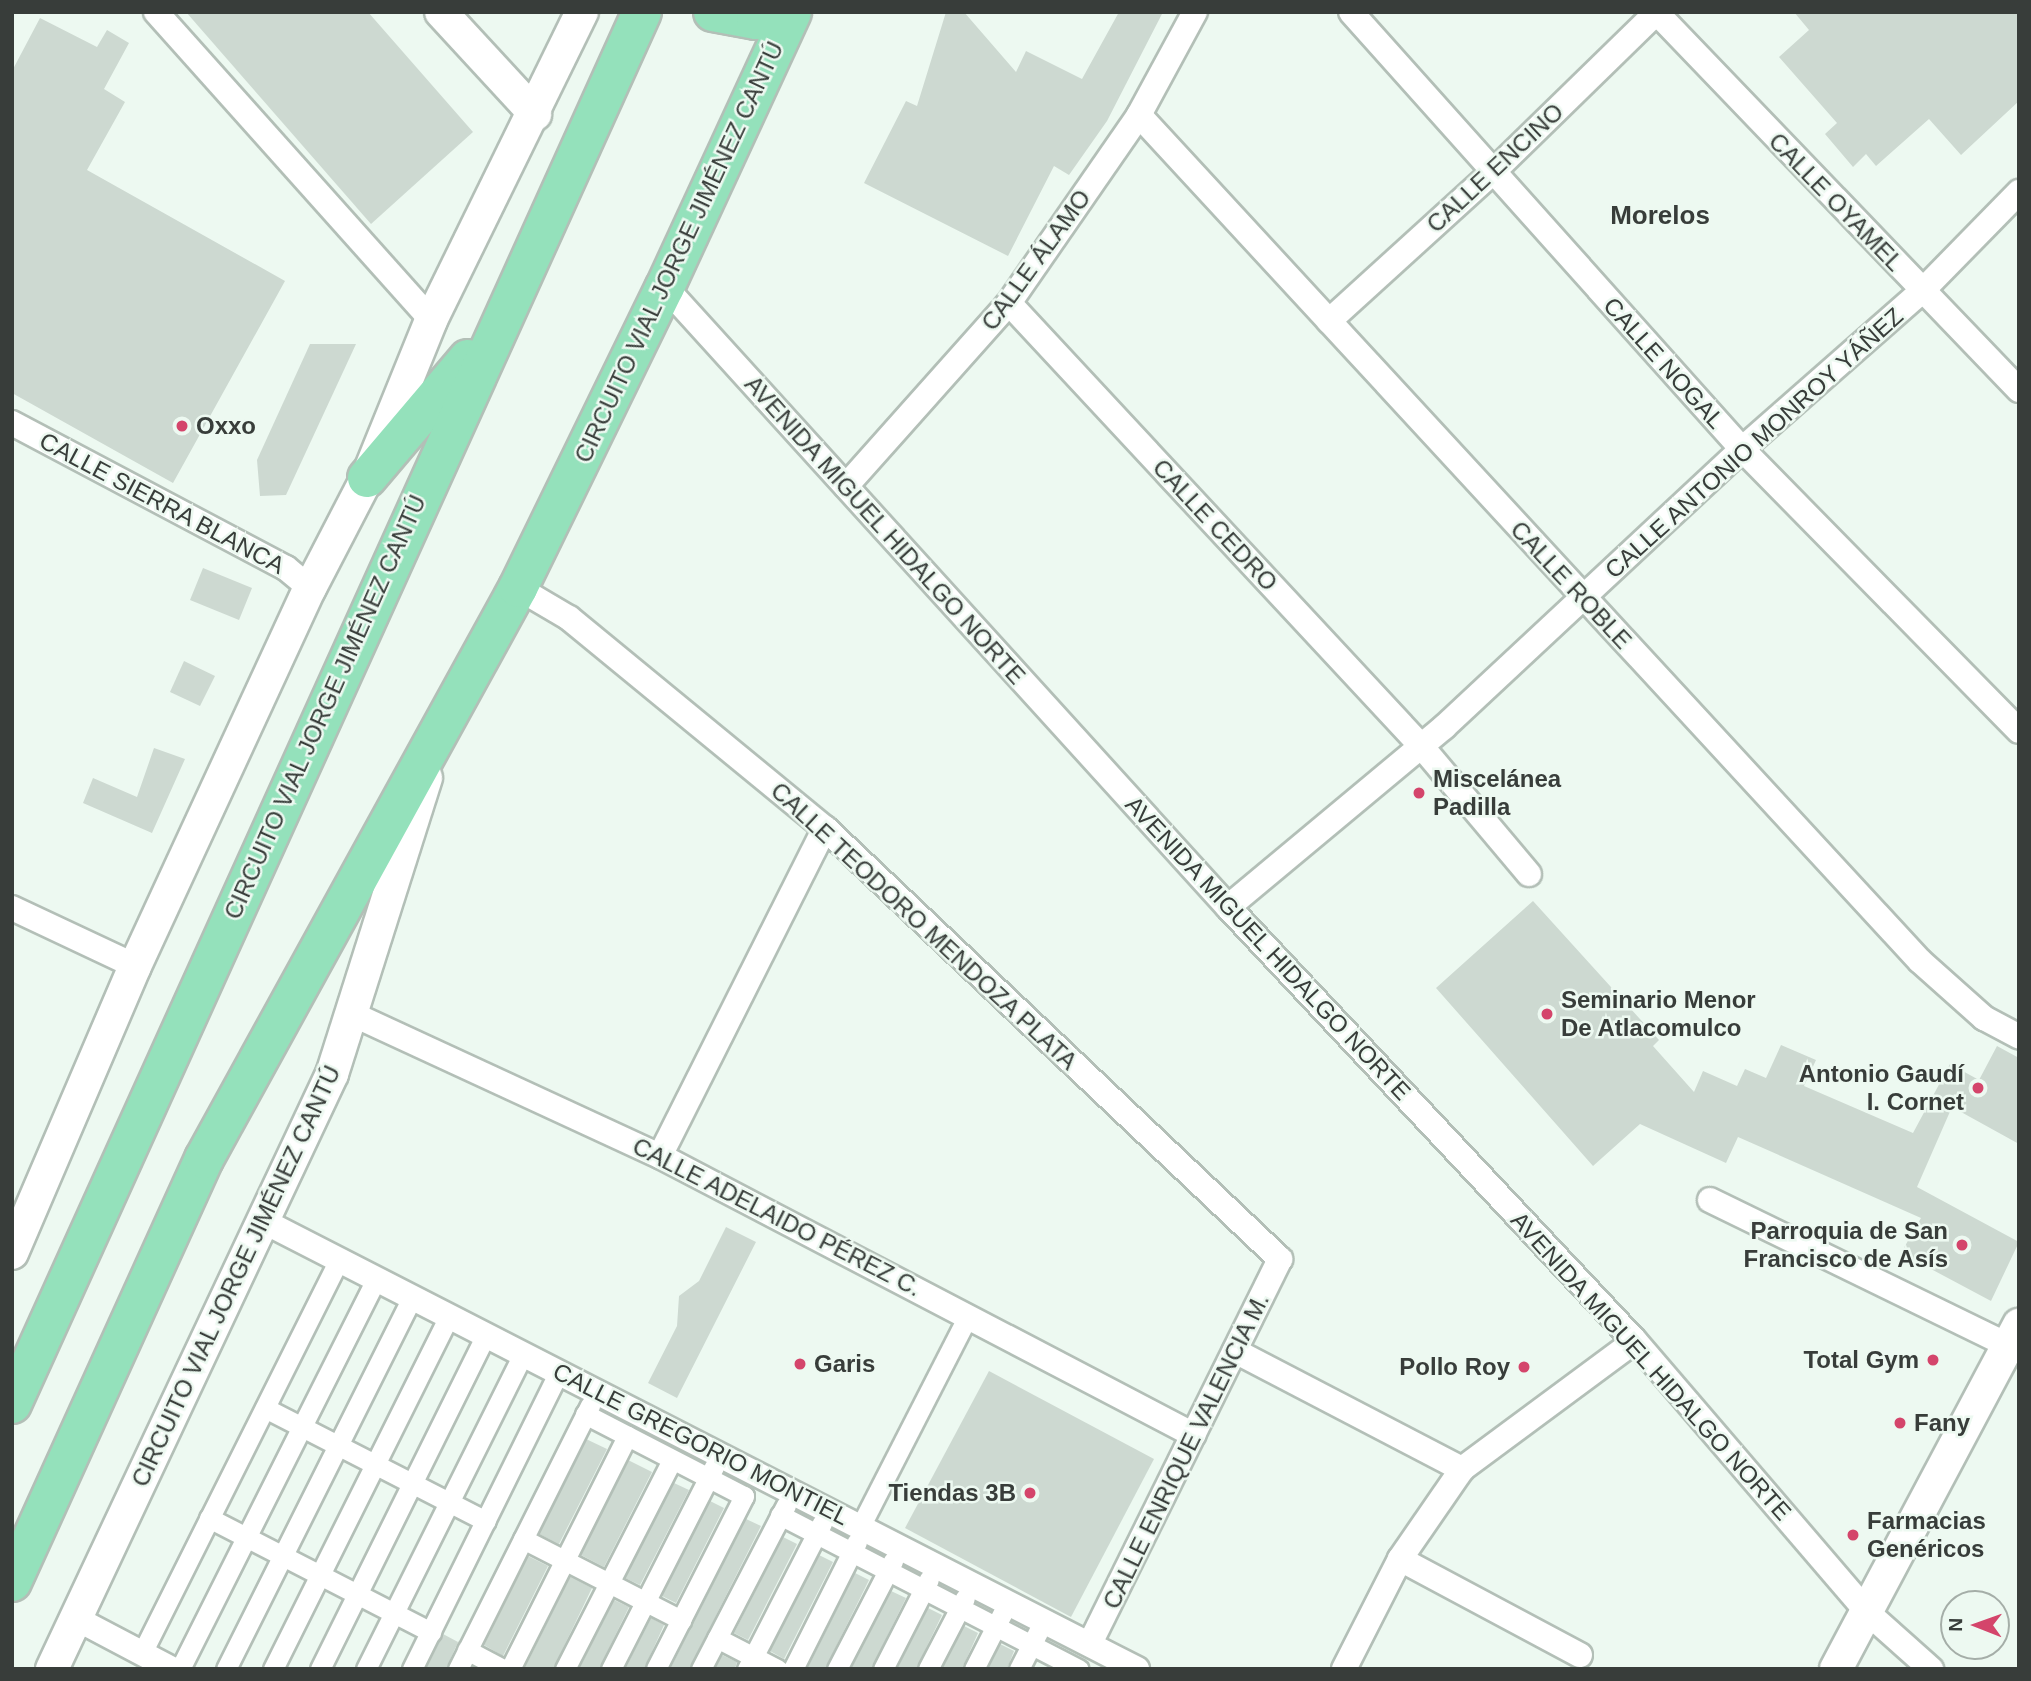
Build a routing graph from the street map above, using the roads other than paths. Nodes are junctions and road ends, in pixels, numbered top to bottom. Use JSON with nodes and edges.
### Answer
{"nodes":[{"id":1,"x":156,"y":12,"type":"edge"},
{"id":2,"x":441,"y":12,"type":"edge"},
{"id":3,"x":582,"y":12,"type":"edge"},
{"id":4,"x":642,"y":12,"type":"edge"},
{"id":5,"x":713,"y":12,"type":"edge"},
{"id":6,"x":778,"y":12,"type":"edge"},
{"id":7,"x":792,"y":12,"type":"edge"},
{"id":8,"x":1195,"y":12,"type":"edge"},
{"id":9,"x":1351,"y":12,"type":"edge"},
{"id":10,"x":1656,"y":13,"type":"edge"},
{"id":11,"x":536,"y":114,"type":"junction"},
{"id":12,"x":1139,"y":116,"type":"junction"},
{"id":13,"x":1493,"y":172,"type":"junction"},
{"id":14,"x":2019,"y":192,"type":"edge"},
{"id":15,"x":665,"y":287,"type":"junction"},
{"id":16,"x":1922,"y":291,"type":"junction"},
{"id":17,"x":1009,"y":303,"type":"junction"},
{"id":18,"x":431,"y":320,"type":"junction"},
{"id":19,"x":1329,"y":321,"type":"junction"},
{"id":20,"x":497,"y":326,"type":"junction"},
{"id":21,"x":2019,"y":390,"type":"edge"},
{"id":22,"x":12,"y":423,"type":"edge"},
{"id":23,"x":1742,"y":449,"type":"junction"},
{"id":24,"x":367,"y":478,"type":"junction"},
{"id":25,"x":846,"y":486,"type":"junction"},
{"id":26,"x":518,"y":587,"type":"junction"},
{"id":27,"x":310,"y":588,"type":"junction"},
{"id":28,"x":1583,"y":600,"type":"junction"},
{"id":29,"x":446,"y":714,"type":"junction"},
{"id":30,"x":2019,"y":731,"type":"edge"},
{"id":31,"x":1422,"y":747,"type":"junction"},
{"id":32,"x":825,"y":828,"type":"junction"},
{"id":33,"x":1530,"y":874,"type":"dead end"},
{"id":34,"x":1228,"y":907,"type":"junction"},
{"id":35,"x":12,"y":908,"type":"edge"},
{"id":36,"x":135,"y":966,"type":"junction"},
{"id":37,"x":352,"y":1014,"type":"junction"},
{"id":38,"x":2019,"y":1037,"type":"edge"},
{"id":39,"x":660,"y":1156,"type":"junction"},
{"id":40,"x":1710,"y":1200,"type":"dead end"},
{"id":41,"x":265,"y":1222,"type":"junction"},
{"id":42,"x":12,"y":1253,"type":"edge"},
{"id":43,"x":1280,"y":1259,"type":"joint"},
{"id":44,"x":339,"y":1260,"type":"junction"},
{"id":45,"x":376,"y":1279,"type":"junction"},
{"id":46,"x":412,"y":1297,"type":"junction"},
{"id":47,"x":449,"y":1316,"type":"junction"},
{"id":48,"x":968,"y":1316,"type":"junction"},
{"id":49,"x":486,"y":1335,"type":"junction"},
{"id":50,"x":1635,"y":1341,"type":"junction"},
{"id":51,"x":2015,"y":1341,"type":"edge"},
{"id":52,"x":1235,"y":1351,"type":"junction"},
{"id":53,"x":523,"y":1353,"type":"junction"},
{"id":54,"x":559,"y":1373,"type":"junction"},
{"id":55,"x":596,"y":1391,"type":"junction"},
{"id":56,"x":12,"y":1404,"type":"edge"},
{"id":57,"x":265,"y":1408,"type":"junction"},
{"id":58,"x":585,"y":1415,"type":"junction"},
{"id":59,"x":301,"y":1427,"type":"junction"},
{"id":60,"x":1194,"y":1434,"type":"junction"},
{"id":61,"x":627,"y":1437,"type":"junction"},
{"id":62,"x":338,"y":1446,"type":"junction"},
{"id":63,"x":721,"y":1454,"type":"junction"},
{"id":64,"x":672,"y":1460,"type":"junction"},
{"id":65,"x":375,"y":1464,"type":"junction"},
{"id":66,"x":1462,"y":1469,"type":"junction"},
{"id":67,"x":709,"y":1478,"type":"junction"},
{"id":68,"x":412,"y":1483,"type":"junction"},
{"id":69,"x":793,"y":1490,"type":"junction"},
{"id":70,"x":449,"y":1502,"type":"junction"},
{"id":71,"x":829,"y":1509,"type":"junction"},
{"id":72,"x":780,"y":1515,"type":"junction"},
{"id":73,"x":209,"y":1518,"type":"junction"},
{"id":74,"x":486,"y":1521,"type":"junction"},
{"id":75,"x":863,"y":1526,"type":"junction"},
{"id":76,"x":816,"y":1533,"type":"junction"},
{"id":77,"x":246,"y":1537,"type":"junction"},
{"id":78,"x":523,"y":1539,"type":"junction"},
{"id":79,"x":901,"y":1546,"type":"junction"},
{"id":80,"x":852,"y":1552,"type":"junction"},
{"id":81,"x":283,"y":1556,"type":"junction"},
{"id":82,"x":1401,"y":1559,"type":"junction"},
{"id":83,"x":565,"y":1561,"type":"junction"},
{"id":84,"x":937,"y":1564,"type":"junction"},
{"id":85,"x":888,"y":1570,"type":"junction"},
{"id":86,"x":320,"y":1575,"type":"junction"},
{"id":87,"x":12,"y":1582,"type":"edge"},
{"id":88,"x":973,"y":1582,"type":"junction"},
{"id":89,"x":609,"y":1583,"type":"junction"},
{"id":90,"x":924,"y":1589,"type":"junction"},
{"id":91,"x":357,"y":1594,"type":"junction"},
{"id":92,"x":1009,"y":1601,"type":"junction"},
{"id":93,"x":645,"y":1602,"type":"junction"},
{"id":94,"x":960,"y":1607,"type":"junction"},
{"id":95,"x":1867,"y":1612,"type":"junction"},
{"id":96,"x":394,"y":1613,"type":"junction"},
{"id":97,"x":77,"y":1619,"type":"junction"},
{"id":98,"x":1045,"y":1619,"type":"junction"},
{"id":99,"x":681,"y":1620,"type":"junction"},
{"id":100,"x":996,"y":1626,"type":"junction"},
{"id":101,"x":430,"y":1632,"type":"junction"},
{"id":102,"x":717,"y":1638,"type":"junction"},
{"id":103,"x":1032,"y":1644,"type":"junction"},
{"id":104,"x":467,"y":1650,"type":"junction"},
{"id":105,"x":1097,"y":1651,"type":"edge"},
{"id":106,"x":142,"y":1653,"type":"junction"},
{"id":107,"x":1580,"y":1655,"type":"dead end"},
{"id":108,"x":750,"y":1663,"type":"edge"},
{"id":109,"x":1070,"y":1667,"type":"edge"},
{"id":110,"x":52,"y":1669,"type":"edge"},
{"id":111,"x":172,"y":1669,"type":"edge"},
{"id":112,"x":180,"y":1669,"type":"edge"},
{"id":113,"x":226,"y":1669,"type":"edge"},
{"id":114,"x":273,"y":1669,"type":"edge"},
{"id":115,"x":320,"y":1669,"type":"edge"},
{"id":116,"x":366,"y":1669,"type":"edge"},
{"id":117,"x":412,"y":1669,"type":"edge"},
{"id":118,"x":458,"y":1669,"type":"edge"},
{"id":119,"x":502,"y":1669,"type":"edge"},
{"id":120,"x":510,"y":1669,"type":"edge"},
{"id":121,"x":565,"y":1669,"type":"edge"},
{"id":122,"x":611,"y":1669,"type":"edge"},
{"id":123,"x":656,"y":1669,"type":"edge"},
{"id":124,"x":701,"y":1669,"type":"edge"},
{"id":125,"x":778,"y":1669,"type":"edge"},
{"id":126,"x":793,"y":1669,"type":"edge"},
{"id":127,"x":838,"y":1669,"type":"edge"},
{"id":128,"x":883,"y":1669,"type":"edge"},
{"id":129,"x":928,"y":1669,"type":"edge"},
{"id":130,"x":974,"y":1669,"type":"edge"},
{"id":131,"x":1019,"y":1669,"type":"edge"},
{"id":132,"x":1137,"y":1669,"type":"edge"},
{"id":133,"x":1344,"y":1669,"type":"edge"},
{"id":134,"x":1836,"y":1669,"type":"edge"},
{"id":135,"x":1931,"y":1669,"type":"edge"}],
"edges":[{"from":1,"to":18,"type":"street"},
{"from":2,"to":11,"type":"street"},
{"from":3,"to":11,"type":"street"},
{"from":4,"to":20,"type":"main road","name":"CIRCUITO VIAL JORGE JIMÉNEZ CANTÚ"},
{"from":5,"to":6,"type":"main road"},
{"from":7,"to":15,"type":"main road","name":"CIRCUITO VIAL JORGE JIMÉNEZ CANTÚ"},
{"from":8,"to":12,"type":"street","name":"CALLE ÁLAMO"},
{"from":9,"to":13,"type":"street","name":"CALLE NOGAL"},
{"from":10,"to":13,"type":"street","name":"CALLE ENCINO"},
{"from":10,"to":16,"type":"street","name":"CALLE OYAMEL"},
{"from":11,"to":18,"type":"street"},
{"from":12,"to":17,"type":"street","name":"CALLE ÁLAMO"},
{"from":12,"to":19,"type":"street","name":"CALLE ROBLE"},
{"from":13,"to":19,"type":"street","name":"CALLE ENCINO"},
{"from":13,"to":23,"type":"street","name":"CALLE NOGAL"},
{"from":14,"to":16,"type":"street","name":"CALLE ANTONIO MONROY YÁÑEZ"},
{"from":15,"to":25,"type":"street","name":"AVENIDA MIGUEL HIDALGO NORTE"},
{"from":15,"to":26,"type":"main road","name":"CIRCUITO VIAL JORGE JIMÉNEZ CANTÚ"},
{"from":16,"to":21,"type":"street","name":"CALLE OYAMEL"},
{"from":16,"to":23,"type":"street","name":"CALLE ANTONIO MONROY YÁÑEZ"},
{"from":17,"to":25,"type":"street","name":"CALLE ÁLAMO"},
{"from":17,"to":31,"type":"street","name":"CALLE CEDRO"},
{"from":18,"to":24,"type":"street"},
{"from":19,"to":28,"type":"street","name":"CALLE ROBLE"},
{"from":20,"to":24,"type":"main road"},
{"from":20,"to":56,"type":"main road","name":"CIRCUITO VIAL JORGE JIMÉNEZ CANTÚ"},
{"from":22,"to":27,"type":"street","name":"CALLE SIERRA BLANCA"},
{"from":23,"to":28,"type":"street","name":"CALLE ANTONIO MONROY YÁÑEZ"},
{"from":23,"to":30,"type":"street","name":"CALLE NOGAL"},
{"from":24,"to":27,"type":"street"},
{"from":25,"to":34,"type":"street","name":"AVENIDA MIGUEL HIDALGO NORTE"},
{"from":26,"to":29,"type":"main road","name":"CIRCUITO VIAL JORGE JIMÉNEZ CANTÚ"},
{"from":26,"to":32,"type":"street","name":"CALLE TEODORO MENDOZA PLATA"},
{"from":27,"to":36,"type":"street"},
{"from":28,"to":31,"type":"street","name":"CALLE ANTONIO MONROY YÁÑEZ"},
{"from":28,"to":38,"type":"street","name":"CALLE ROBLE"},
{"from":29,"to":37,"type":"street","name":"CIRCUITO VIAL JORGE JIMÉNEZ CANTÚ"},
{"from":29,"to":87,"type":"main road","name":"CIRCUITO VIAL JORGE JIMÉNEZ CANTÚ"},
{"from":31,"to":33,"type":"street","name":"CALLE CEDRO"},
{"from":31,"to":34,"type":"street","name":"CALLE ANTONIO MONROY YÁÑEZ"},
{"from":32,"to":39,"type":"street"},
{"from":32,"to":43,"type":"street","name":"CALLE TEODORO MENDOZA PLATA"},
{"from":34,"to":50,"type":"street","name":"AVENIDA MIGUEL HIDALGO NORTE"},
{"from":35,"to":36,"type":"street"},
{"from":36,"to":42,"type":"street"},
{"from":37,"to":39,"type":"street","name":"CALLE ADELAIDO PÉREZ C."},
{"from":37,"to":41,"type":"street","name":"CIRCUITO VIAL JORGE JIMÉNEZ CANTÚ"},
{"from":39,"to":48,"type":"street","name":"CALLE ADELAIDO PÉREZ C."},
{"from":40,"to":51,"type":"street"},
{"from":41,"to":44,"type":"street","name":"CALLE GREGORIO MONTIEL"},
{"from":41,"to":97,"type":"street","name":"CIRCUITO VIAL JORGE JIMÉNEZ CANTÚ"},
{"from":43,"to":52,"type":"street","name":"CALLE ENRIQUE VALENCIA M."},
{"from":44,"to":45,"type":"street","name":"CALLE GREGORIO MONTIEL"},
{"from":44,"to":57,"type":"street"},
{"from":45,"to":46,"type":"street","name":"CALLE GREGORIO MONTIEL"},
{"from":45,"to":59,"type":"street"},
{"from":46,"to":47,"type":"street","name":"CALLE GREGORIO MONTIEL"},
{"from":46,"to":62,"type":"street"},
{"from":47,"to":49,"type":"street","name":"CALLE GREGORIO MONTIEL"},
{"from":47,"to":65,"type":"street"},
{"from":48,"to":60,"type":"street","name":"CALLE ADELAIDO PÉREZ C."},
{"from":48,"to":75,"type":"street"},
{"from":49,"to":53,"type":"street","name":"CALLE GREGORIO MONTIEL"},
{"from":49,"to":68,"type":"street"},
{"from":50,"to":66,"type":"street"},
{"from":50,"to":95,"type":"street","name":"AVENIDA MIGUEL HIDALGO NORTE"},
{"from":51,"to":95,"type":"street"},
{"from":52,"to":60,"type":"street","name":"CALLE ENRIQUE VALENCIA M."},
{"from":52,"to":66,"type":"street"},
{"from":53,"to":54,"type":"street","name":"CALLE GREGORIO MONTIEL"},
{"from":53,"to":70,"type":"street"},
{"from":54,"to":55,"type":"street","name":"CALLE GREGORIO MONTIEL"},
{"from":54,"to":74,"type":"street"},
{"from":55,"to":58,"type":"street"},
{"from":55,"to":63,"type":"street","name":"CALLE GREGORIO MONTIEL"},
{"from":57,"to":59,"type":"street"},
{"from":57,"to":73,"type":"street"},
{"from":58,"to":61,"type":"street"},
{"from":58,"to":78,"type":"street"},
{"from":59,"to":62,"type":"street"},
{"from":59,"to":77,"type":"street"},
{"from":60,"to":105,"type":"street","name":"CALLE ENRIQUE VALENCIA M."},
{"from":61,"to":64,"type":"street"},
{"from":61,"to":83,"type":"street"},
{"from":62,"to":65,"type":"street"},
{"from":62,"to":81,"type":"street"},
{"from":63,"to":67,"type":"street"},
{"from":63,"to":69,"type":"street","name":"CALLE GREGORIO MONTIEL"},
{"from":64,"to":67,"type":"street"},
{"from":64,"to":89,"type":"street"},
{"from":65,"to":68,"type":"street"},
{"from":65,"to":86,"type":"street"},
{"from":66,"to":82,"type":"street"},
{"from":67,"to":93,"type":"street"},
{"from":67,"to":99,"type":"street"},
{"from":68,"to":70,"type":"street"},
{"from":68,"to":91,"type":"street"},
{"from":69,"to":71,"type":"street","name":"CALLE GREGORIO MONTIEL"},
{"from":69,"to":72,"type":"street"},
{"from":70,"to":74,"type":"street"},
{"from":70,"to":96,"type":"street"},
{"from":71,"to":75,"type":"street","name":"CALLE GREGORIO MONTIEL"},
{"from":71,"to":76,"type":"street"},
{"from":72,"to":76,"type":"street"},
{"from":72,"to":102,"type":"street"},
{"from":73,"to":77,"type":"street"},
{"from":73,"to":106,"type":"street"},
{"from":74,"to":101,"type":"street"},
{"from":75,"to":79,"type":"street","name":"CALLE GREGORIO MONTIEL"},
{"from":75,"to":80,"type":"street"},
{"from":76,"to":80,"type":"street"},
{"from":76,"to":108,"type":"street"},
{"from":77,"to":81,"type":"street"},
{"from":77,"to":112,"type":"street"},
{"from":78,"to":83,"type":"street"},
{"from":78,"to":104,"type":"street"},
{"from":79,"to":84,"type":"street","name":"CALLE GREGORIO MONTIEL"},
{"from":79,"to":85,"type":"street"},
{"from":80,"to":85,"type":"street"},
{"from":80,"to":126,"type":"street"},
{"from":81,"to":86,"type":"street"},
{"from":81,"to":113,"type":"street"},
{"from":82,"to":107,"type":"street"},
{"from":82,"to":133,"type":"street"},
{"from":83,"to":89,"type":"street"},
{"from":83,"to":120,"type":"street"},
{"from":84,"to":88,"type":"street","name":"CALLE GREGORIO MONTIEL"},
{"from":84,"to":90,"type":"street"},
{"from":85,"to":90,"type":"street"},
{"from":85,"to":127,"type":"street"},
{"from":86,"to":91,"type":"street"},
{"from":86,"to":114,"type":"street"},
{"from":88,"to":92,"type":"street","name":"CALLE GREGORIO MONTIEL"},
{"from":88,"to":94,"type":"street"},
{"from":89,"to":93,"type":"street"},
{"from":89,"to":121,"type":"street"},
{"from":90,"to":94,"type":"street"},
{"from":90,"to":128,"type":"street"},
{"from":91,"to":96,"type":"street"},
{"from":91,"to":115,"type":"street"},
{"from":92,"to":98,"type":"street","name":"CALLE GREGORIO MONTIEL"},
{"from":92,"to":100,"type":"street"},
{"from":93,"to":99,"type":"street"},
{"from":93,"to":122,"type":"street"},
{"from":94,"to":100,"type":"street"},
{"from":94,"to":129,"type":"street"},
{"from":95,"to":134,"type":"street"},
{"from":95,"to":135,"type":"street","name":"AVENIDA MIGUEL HIDALGO NORTE"},
{"from":96,"to":101,"type":"street"},
{"from":96,"to":116,"type":"street"},
{"from":97,"to":106,"type":"street"},
{"from":97,"to":110,"type":"street","name":"CIRCUITO VIAL JORGE JIMÉNEZ CANTÚ"},
{"from":98,"to":103,"type":"street"},
{"from":98,"to":105,"type":"street","name":"CALLE GREGORIO MONTIEL"},
{"from":99,"to":123,"type":"street"},
{"from":100,"to":103,"type":"street"},
{"from":100,"to":130,"type":"street"},
{"from":101,"to":117,"type":"street"},
{"from":102,"to":108,"type":"street"},
{"from":102,"to":124,"type":"street"},
{"from":103,"to":109,"type":"street"},
{"from":103,"to":131,"type":"street"},
{"from":104,"to":118,"type":"street"},
{"from":104,"to":119,"type":"street"},
{"from":105,"to":109,"type":"street"},
{"from":105,"to":132,"type":"street","name":"CALLE GREGORIO MONTIEL"},
{"from":106,"to":111,"type":"street"},
{"from":108,"to":125,"type":"street"}]}
